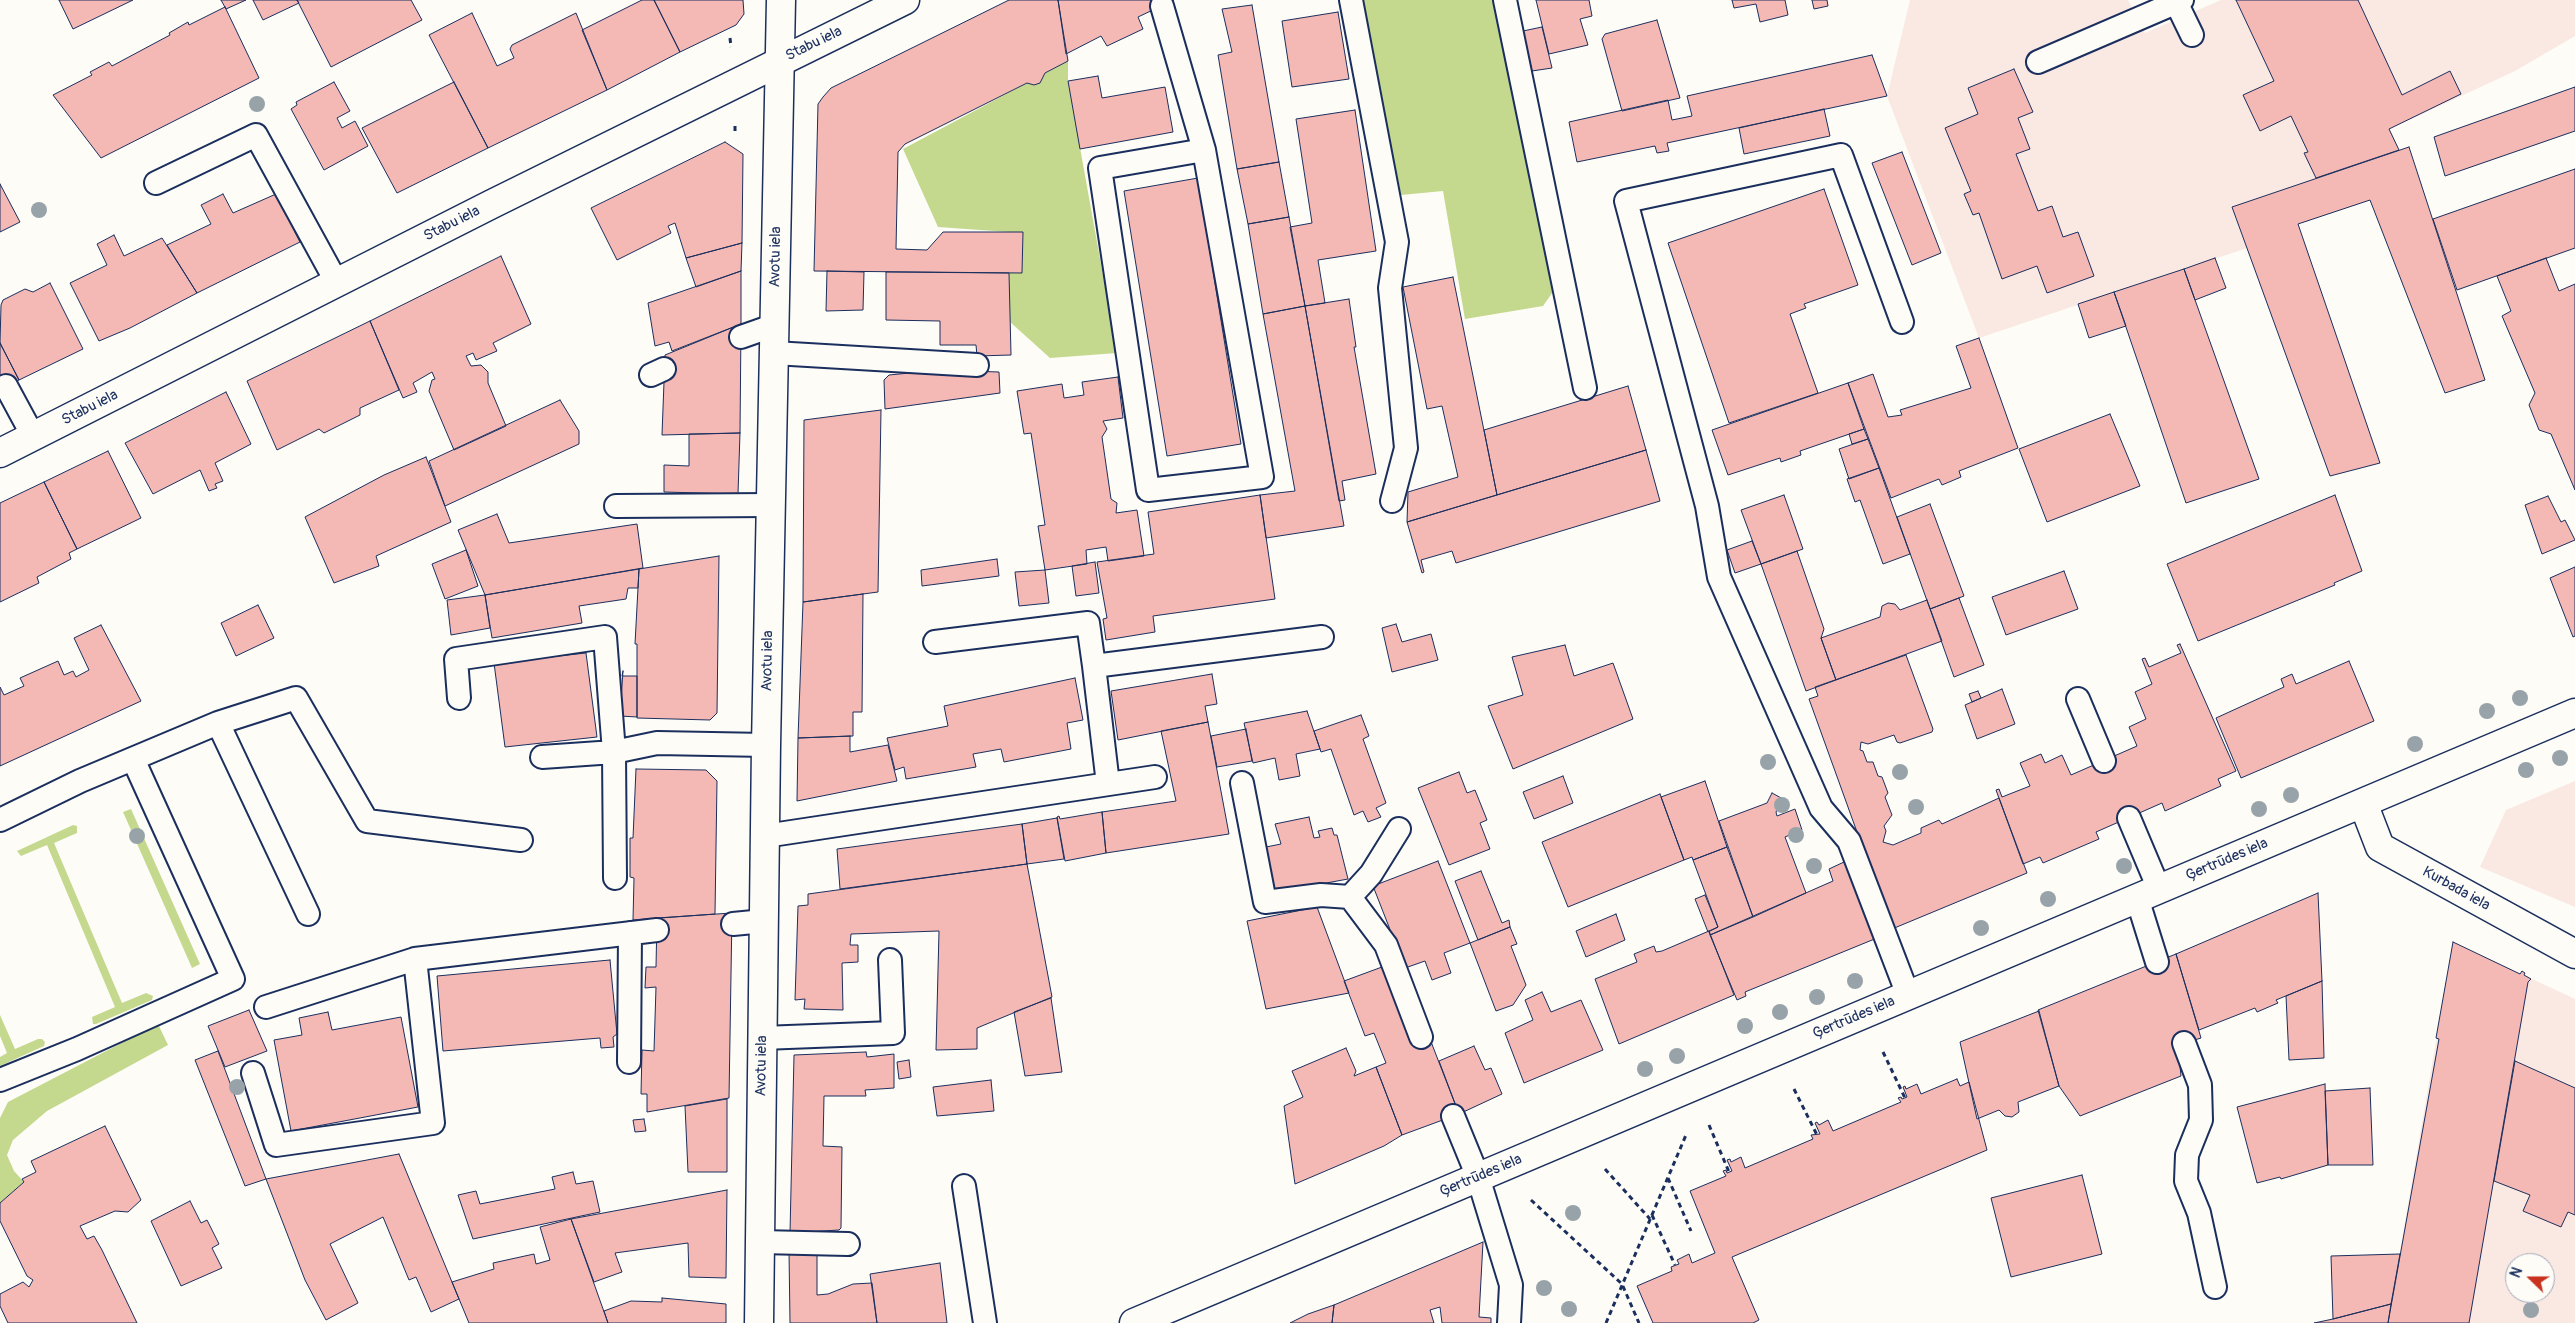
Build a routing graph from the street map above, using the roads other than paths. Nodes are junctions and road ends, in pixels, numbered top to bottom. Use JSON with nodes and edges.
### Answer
{"nodes":[{"id":1,"x":781,"y":0,"type":"edge"},
{"id":2,"x":906,"y":0,"type":"edge"},
{"id":3,"x":1351,"y":0,"type":"edge"},
{"id":4,"x":1505,"y":0,"type":"edge"},
{"id":5,"x":2179,"y":1,"type":"edge"},
{"id":6,"x":1162,"y":6,"type":"dead end"},
{"id":7,"x":2192,"y":35,"type":"dead end"},
{"id":8,"x":780,"y":61,"type":"junction"},
{"id":9,"x":2038,"y":62,"type":"dead end"},
{"id":10,"x":1204,"y":150,"type":"junction"},
{"id":11,"x":156,"y":183,"type":"dead end"},
{"id":12,"x":337,"y":283,"type":"junction"},
{"id":13,"x":1902,"y":322,"type":"dead end"},
{"id":14,"x":775,"y":325,"type":"junction"},
{"id":15,"x":741,"y":337,"type":"dead end"},
{"id":16,"x":774,"y":353,"type":"junction"},
{"id":17,"x":977,"y":364,"type":"dead end"},
{"id":18,"x":6,"y":386,"type":"dead end"},
{"id":19,"x":1585,"y":388,"type":"dead end"},
{"id":20,"x":33,"y":436,"type":"junction"},
{"id":21,"x":0,"y":453,"type":"edge"},
{"id":22,"x":1392,"y":500,"type":"dead end"},
{"id":23,"x":771,"y":505,"type":"junction"},
{"id":24,"x":616,"y":506,"type":"dead end"},
{"id":25,"x":1322,"y":637,"type":"dead end"},
{"id":26,"x":935,"y":642,"type":"dead end"},
{"id":27,"x":1094,"y":666,"type":"junction"},
{"id":28,"x":459,"y":698,"type":"dead end"},
{"id":29,"x":2078,"y":698,"type":"dead end"},
{"id":30,"x":2574,"y":716,"type":"edge"},
{"id":31,"x":218,"y":723,"type":"junction"},
{"id":32,"x":766,"y":745,"type":"junction"},
{"id":33,"x":614,"y":752,"type":"junction"},
{"id":34,"x":542,"y":756,"type":"dead end"},
{"id":35,"x":133,"y":759,"type":"junction"},
{"id":36,"x":2104,"y":761,"type":"dead end"},
{"id":37,"x":1155,"y":777,"type":"dead end"},
{"id":38,"x":1242,"y":783,"type":"dead end"},
{"id":39,"x":1108,"y":784,"type":"junction"},
{"id":40,"x":2363,"y":803,"type":"junction"},
{"id":41,"x":2129,"y":818,"type":"dead end"},
{"id":42,"x":0,"y":820,"type":"edge"},
{"id":43,"x":1399,"y":829,"type":"dead end"},
{"id":44,"x":765,"y":836,"type":"junction"},
{"id":45,"x":521,"y":840,"type":"dead end"},
{"id":46,"x":615,"y":878,"type":"dead end"},
{"id":47,"x":2148,"y":894,"type":"junction"},
{"id":48,"x":1350,"y":897,"type":"junction"},
{"id":49,"x":308,"y":914,"type":"dead end"},
{"id":50,"x":764,"y":921,"type":"junction"},
{"id":51,"x":733,"y":924,"type":"dead end"},
{"id":52,"x":657,"y":930,"type":"dead end"},
{"id":53,"x":630,"y":933,"type":"junction"},
{"id":54,"x":2575,"y":954,"type":"edge"},
{"id":55,"x":415,"y":959,"type":"junction"},
{"id":56,"x":890,"y":960,"type":"dead end"},
{"id":57,"x":2157,"y":962,"type":"dead end"},
{"id":58,"x":1908,"y":995,"type":"junction"},
{"id":59,"x":266,"y":1007,"type":"dead end"},
{"id":60,"x":1421,"y":1037,"type":"dead end"},
{"id":61,"x":762,"y":1038,"type":"junction"},
{"id":62,"x":2184,"y":1043,"type":"dead end"},
{"id":63,"x":629,"y":1062,"type":"dead end"},
{"id":64,"x":253,"y":1073,"type":"dead end"},
{"id":65,"x":0,"y":1080,"type":"edge"},
{"id":66,"x":1452,"y":1116,"type":"dead end"},
{"id":67,"x":1478,"y":1177,"type":"junction"},
{"id":68,"x":964,"y":1186,"type":"dead end"},
{"id":69,"x":760,"y":1242,"type":"junction"},
{"id":70,"x":848,"y":1244,"type":"dead end"},
{"id":71,"x":2215,"y":1287,"type":"dead end"},
{"id":72,"x":759,"y":1323,"type":"edge"},
{"id":73,"x":985,"y":1323,"type":"edge"},
{"id":74,"x":1134,"y":1323,"type":"edge"},
{"id":75,"x":1509,"y":1323,"type":"edge"}],
"edges":[{"from":1,"to":8,"type":"street","name":"Avotu iela"},
{"from":2,"to":8,"type":"street","name":"Stabu iela"},
{"from":3,"to":22,"type":"lane"},
{"from":4,"to":19,"type":"lane"},
{"from":5,"to":7,"type":"lane"},
{"from":5,"to":9,"type":"lane"},
{"from":6,"to":10,"type":"lane"},
{"from":8,"to":12,"type":"street","name":"Stabu iela"},
{"from":8,"to":14,"type":"street","name":"Avotu iela"},
{"from":10,"to":10,"type":"lane"},
{"from":11,"to":12,"type":"lane"},
{"from":12,"to":20,"type":"street","name":"Stabu iela"},
{"from":13,"to":58,"type":"lane"},
{"from":14,"to":15,"type":"lane"},
{"from":14,"to":16,"type":"street","name":"Avotu iela"},
{"from":16,"to":17,"type":"lane"},
{"from":16,"to":23,"type":"street","name":"Avotu iela"},
{"from":18,"to":20,"type":"lane"},
{"from":20,"to":21,"type":"street","name":"Stabu iela"},
{"from":23,"to":24,"type":"lane"},
{"from":23,"to":32,"type":"street","name":"Avotu iela"},
{"from":25,"to":27,"type":"lane"},
{"from":26,"to":27,"type":"lane"},
{"from":27,"to":39,"type":"lane"},
{"from":28,"to":33,"type":"lane"},
{"from":29,"to":36,"type":"lane"},
{"from":30,"to":40,"type":"street","name":"Ģertrūdes iela"},
{"from":31,"to":35,"type":"lane"},
{"from":31,"to":45,"type":"lane"},
{"from":31,"to":49,"type":"lane"},
{"from":32,"to":33,"type":"lane"},
{"from":32,"to":44,"type":"street","name":"Avotu iela"},
{"from":33,"to":34,"type":"lane"},
{"from":33,"to":46,"type":"lane"},
{"from":35,"to":42,"type":"lane"},
{"from":35,"to":65,"type":"lane"},
{"from":37,"to":39,"type":"lane"},
{"from":38,"to":48,"type":"lane"},
{"from":39,"to":44,"type":"lane"},
{"from":40,"to":47,"type":"street","name":"Ģertrūdes iela"},
{"from":40,"to":54,"type":"street","name":"Kurbada iela"},
{"from":41,"to":47,"type":"lane"},
{"from":43,"to":48,"type":"lane"},
{"from":44,"to":50,"type":"street","name":"Avotu iela"},
{"from":47,"to":57,"type":"lane"},
{"from":47,"to":58,"type":"street","name":"Ģertrūdes iela"},
{"from":48,"to":60,"type":"lane"},
{"from":50,"to":51,"type":"lane"},
{"from":50,"to":61,"type":"street","name":"Avotu iela"},
{"from":52,"to":53,"type":"lane"},
{"from":53,"to":55,"type":"lane"},
{"from":53,"to":63,"type":"lane"},
{"from":55,"to":59,"type":"lane"},
{"from":55,"to":64,"type":"lane"},
{"from":56,"to":61,"type":"lane"},
{"from":58,"to":67,"type":"street","name":"Ģertrūdes iela"},
{"from":61,"to":69,"type":"street","name":"Avotu iela"},
{"from":62,"to":71,"type":"lane"},
{"from":66,"to":67,"type":"lane"},
{"from":67,"to":74,"type":"street","name":"Ģertrūdes iela"},
{"from":67,"to":75,"type":"lane"},
{"from":68,"to":73,"type":"lane"},
{"from":69,"to":70,"type":"lane"},
{"from":69,"to":72,"type":"street","name":"Avotu iela"}]}
